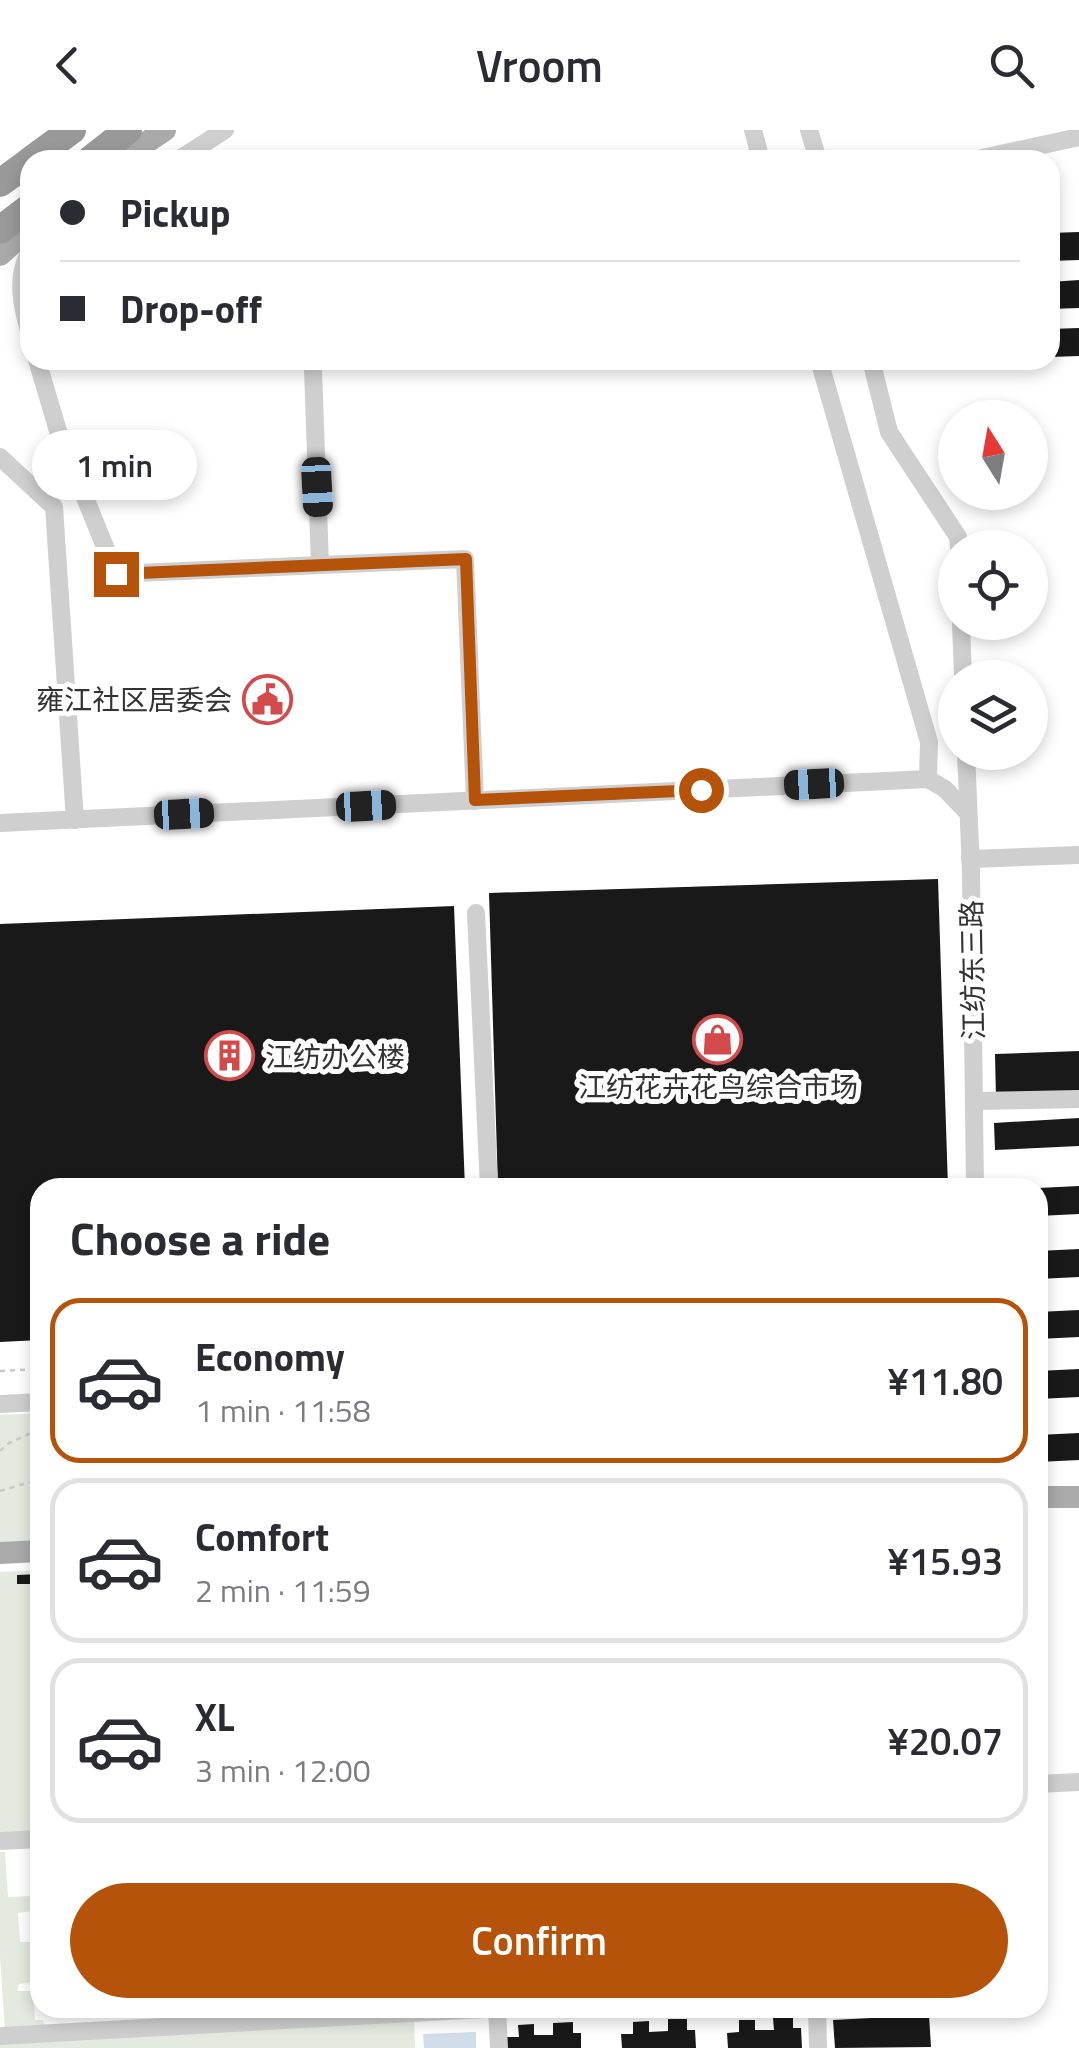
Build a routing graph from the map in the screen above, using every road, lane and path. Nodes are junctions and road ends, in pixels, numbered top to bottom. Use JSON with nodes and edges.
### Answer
{"nodes":[{"id":1,"x":72,"y":130,"type":"edge"},
{"id":2,"x":164,"y":130,"type":"edge"},
{"id":3,"x":225,"y":130,"type":"edge"},
{"id":4,"x":1079,"y":137,"type":"edge"},
{"id":5,"x":45,"y":150,"type":"edge"},
{"id":6,"x":129,"y":150,"type":"edge"},
{"id":7,"x":194,"y":150,"type":"edge"},
{"id":8,"x":1019,"y":150,"type":"edge"},
{"id":9,"x":20,"y":169,"type":"edge"},
{"id":10,"x":0,"y":184,"type":"edge"},
{"id":11,"x":20,"y":215,"type":"edge"},
{"id":12,"x":0,"y":230,"type":"edge"},
{"id":13,"x":20,"y":237,"type":"edge"},
{"id":14,"x":0,"y":255,"type":"edge"},
{"id":15,"x":40,"y":370,"type":"edge"},
{"id":16,"x":312,"y":370,"type":"dead end"},
{"id":17,"x":822,"y":370,"type":"edge"},
{"id":18,"x":874,"y":370,"type":"edge"},
{"id":19,"x":0,"y":457,"type":"edge"},
{"id":20,"x":953,"y":530,"type":"edge"},
{"id":21,"x":320,"y":565,"type":"junction"},
{"id":22,"x":967,"y":770,"type":"edge"},
{"id":23,"x":928,"y":778,"type":"junction"},
{"id":24,"x":475,"y":800,"type":"junction"},
{"id":25,"x":968,"y":812,"type":"junction"},
{"id":26,"x":75,"y":820,"type":"junction"},
{"id":27,"x":0,"y":823,"type":"edge"},
{"id":28,"x":1079,"y":855,"type":"edge"},
{"id":29,"x":970,"y":865,"type":"junction"},
{"id":30,"x":1079,"y":866,"type":"edge"},
{"id":31,"x":476,"y":913,"type":"dead end"},
{"id":32,"x":1079,"y":1099,"type":"edge"},
{"id":33,"x":974,"y":1101,"type":"junction"},
{"id":34,"x":489,"y":1178,"type":"edge"},
{"id":35,"x":975,"y":1178,"type":"edge"},
{"id":36,"x":30,"y":1370,"type":"edge"},
{"id":37,"x":0,"y":1371,"type":"edge"},
{"id":38,"x":30,"y":1402,"type":"edge"},
{"id":39,"x":0,"y":1404,"type":"edge"},
{"id":40,"x":30,"y":1434,"type":"edge"},
{"id":41,"x":0,"y":1451,"type":"edge"},
{"id":42,"x":30,"y":1481,"type":"edge"},
{"id":43,"x":0,"y":1491,"type":"edge"},
{"id":44,"x":1079,"y":1496,"type":"edge"},
{"id":45,"x":1048,"y":1497,"type":"edge"},
{"id":46,"x":30,"y":1552,"type":"edge"},
{"id":47,"x":0,"y":1553,"type":"edge"},
{"id":48,"x":1079,"y":1782,"type":"edge"},
{"id":49,"x":1048,"y":1784,"type":"edge"},
{"id":50,"x":30,"y":1840,"type":"edge"},
{"id":51,"x":0,"y":1841,"type":"edge"},
{"id":52,"x":279,"y":2018,"type":"edge"},
{"id":53,"x":498,"y":2018,"type":"edge"},
{"id":54,"x":816,"y":2018,"type":"edge"},
{"id":55,"x":0,"y":2036,"type":"edge"},
{"id":56,"x":499,"y":2048,"type":"edge"},
{"id":57,"x":818,"y":2048,"type":"edge"}],
"edges":[{"from":1,"to":5,"type":"highway"},
{"from":2,"to":6,"type":"main road"},
{"from":3,"to":7,"type":"street"},
{"from":4,"to":8,"type":"street"},
{"from":9,"to":10,"type":"highway"},
{"from":11,"to":12,"type":"highway"},
{"from":13,"to":14,"type":"main road"},
{"from":15,"to":21,"type":"street"},
{"from":16,"to":21,"type":"street"},
{"from":17,"to":23,"type":"street"},
{"from":18,"to":20,"type":"street"},
{"from":19,"to":26,"type":"street"},
{"from":21,"to":24,"type":"street"},
{"from":22,"to":25,"type":"street","name":"江纺东三路"},
{"from":23,"to":24,"type":"street"},
{"from":23,"to":25,"type":"street"},
{"from":24,"to":26,"type":"street"},
{"from":25,"to":29,"type":"street","name":"江纺东三路"},
{"from":26,"to":27,"type":"street"},
{"from":28,"to":29,"type":"street"},
{"from":29,"to":30,"type":"street"},
{"from":29,"to":33,"type":"street","name":"江纺东三路"},
{"from":31,"to":34,"type":"street"},
{"from":32,"to":33,"type":"street"},
{"from":33,"to":35,"type":"street","name":"江纺东三路"},
{"from":36,"to":37,"type":"path"},
{"from":38,"to":39,"type":"street"},
{"from":40,"to":41,"type":"path"},
{"from":42,"to":43,"type":"path"},
{"from":44,"to":45,"type":"main road"},
{"from":46,"to":47,"type":"main road"},
{"from":48,"to":49,"type":"street"},
{"from":50,"to":51,"type":"street"},
{"from":52,"to":55,"type":"street"},
{"from":53,"to":56,"type":"street"},
{"from":54,"to":57,"type":"street"}]}
